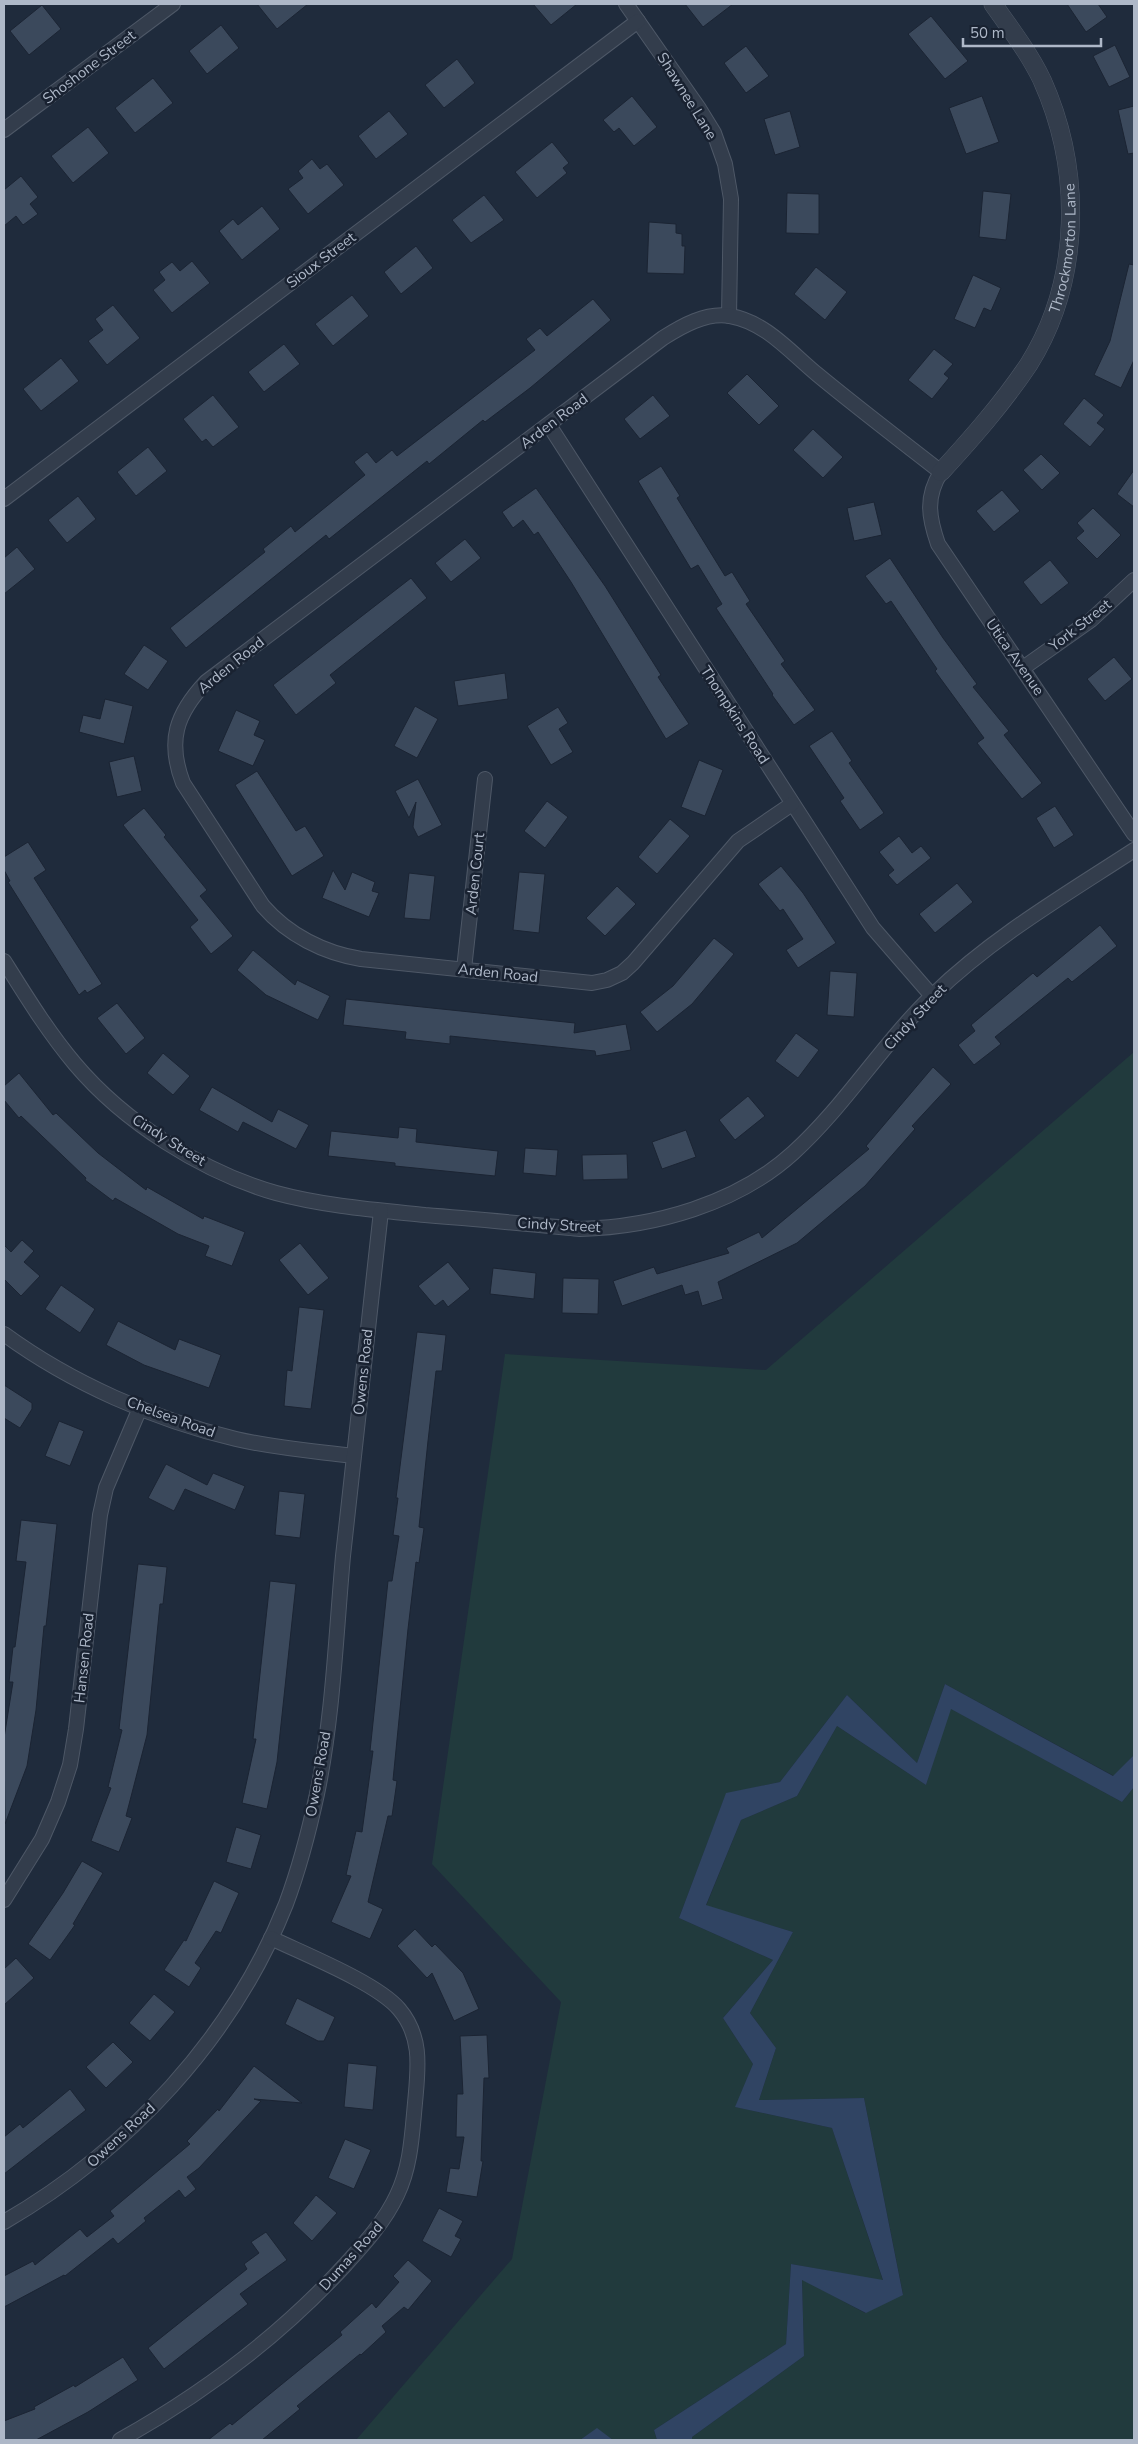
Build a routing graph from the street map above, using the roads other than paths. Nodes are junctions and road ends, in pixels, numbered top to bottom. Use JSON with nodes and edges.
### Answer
{"nodes":[{"id":1,"x":173,"y":4,"type":"edge"},
{"id":2,"x":626,"y":4,"type":"edge"},
{"id":3,"x":993,"y":4,"type":"edge"},
{"id":4,"x":638,"y":21,"type":"junction"},
{"id":5,"x":4,"y":130,"type":"edge"},
{"id":6,"x":729,"y":316,"type":"junction"},
{"id":7,"x":549,"y":425,"type":"junction"},
{"id":8,"x":941,"y":472,"type":"junction"},
{"id":9,"x":4,"y":499,"type":"edge"},
{"id":10,"x":1134,"y":580,"type":"edge"},
{"id":11,"x":1023,"y":668,"type":"junction"},
{"id":12,"x":485,"y":779,"type":"dead end"},
{"id":13,"x":792,"y":804,"type":"junction"},
{"id":14,"x":1134,"y":834,"type":"edge"},
{"id":15,"x":1134,"y":850,"type":"edge"},
{"id":16,"x":4,"y":961,"type":"edge"},
{"id":17,"x":464,"y":969,"type":"junction"},
{"id":18,"x":932,"y":996,"type":"junction"},
{"id":19,"x":381,"y":1211,"type":"junction"},
{"id":20,"x":4,"y":1334,"type":"edge"},
{"id":21,"x":140,"y":1408,"type":"junction"},
{"id":22,"x":353,"y":1456,"type":"junction"},
{"id":23,"x":4,"y":1900,"type":"edge"},
{"id":24,"x":271,"y":1938,"type":"junction"},
{"id":25,"x":4,"y":2222,"type":"edge"},
{"id":26,"x":120,"y":2440,"type":"edge"}],
"edges":[{"from":1,"to":5,"type":"street","name":"Shoshone Street"},
{"from":2,"to":4,"type":"street","name":"Shawnee Lane"},
{"from":3,"to":8,"type":"street","name":"Throckmorton Lane"},
{"from":4,"to":6,"type":"street","name":"Shawnee Lane"},
{"from":4,"to":9,"type":"street","name":"Sioux Street"},
{"from":6,"to":7,"type":"street","name":"Arden Road"},
{"from":6,"to":8,"type":"street","name":"Arden Road"},
{"from":7,"to":13,"type":"street","name":"Thompkins Road"},
{"from":7,"to":17,"type":"street","name":"Arden Road"},
{"from":8,"to":11,"type":"street","name":"Utica Avenue"},
{"from":10,"to":11,"type":"street","name":"York Street"},
{"from":11,"to":14,"type":"street","name":"Utica Avenue"},
{"from":12,"to":17,"type":"street","name":"Arden Court"},
{"from":13,"to":17,"type":"street","name":"Arden Road"},
{"from":13,"to":18,"type":"street","name":"Thompkins Road"},
{"from":15,"to":18,"type":"street","name":"Cindy Street"},
{"from":16,"to":19,"type":"street","name":"Cindy Street"},
{"from":18,"to":19,"type":"street","name":"Cindy Street"},
{"from":19,"to":22,"type":"street","name":"Owens Road"},
{"from":20,"to":21,"type":"street","name":"Chelsea Road"},
{"from":21,"to":22,"type":"street","name":"Chelsea Road"},
{"from":21,"to":23,"type":"street","name":"Hansen Road"},
{"from":22,"to":24,"type":"street","name":"Owens Road"},
{"from":24,"to":25,"type":"street","name":"Owens Road"},
{"from":24,"to":26,"type":"street","name":"Dumas Road"}]}
